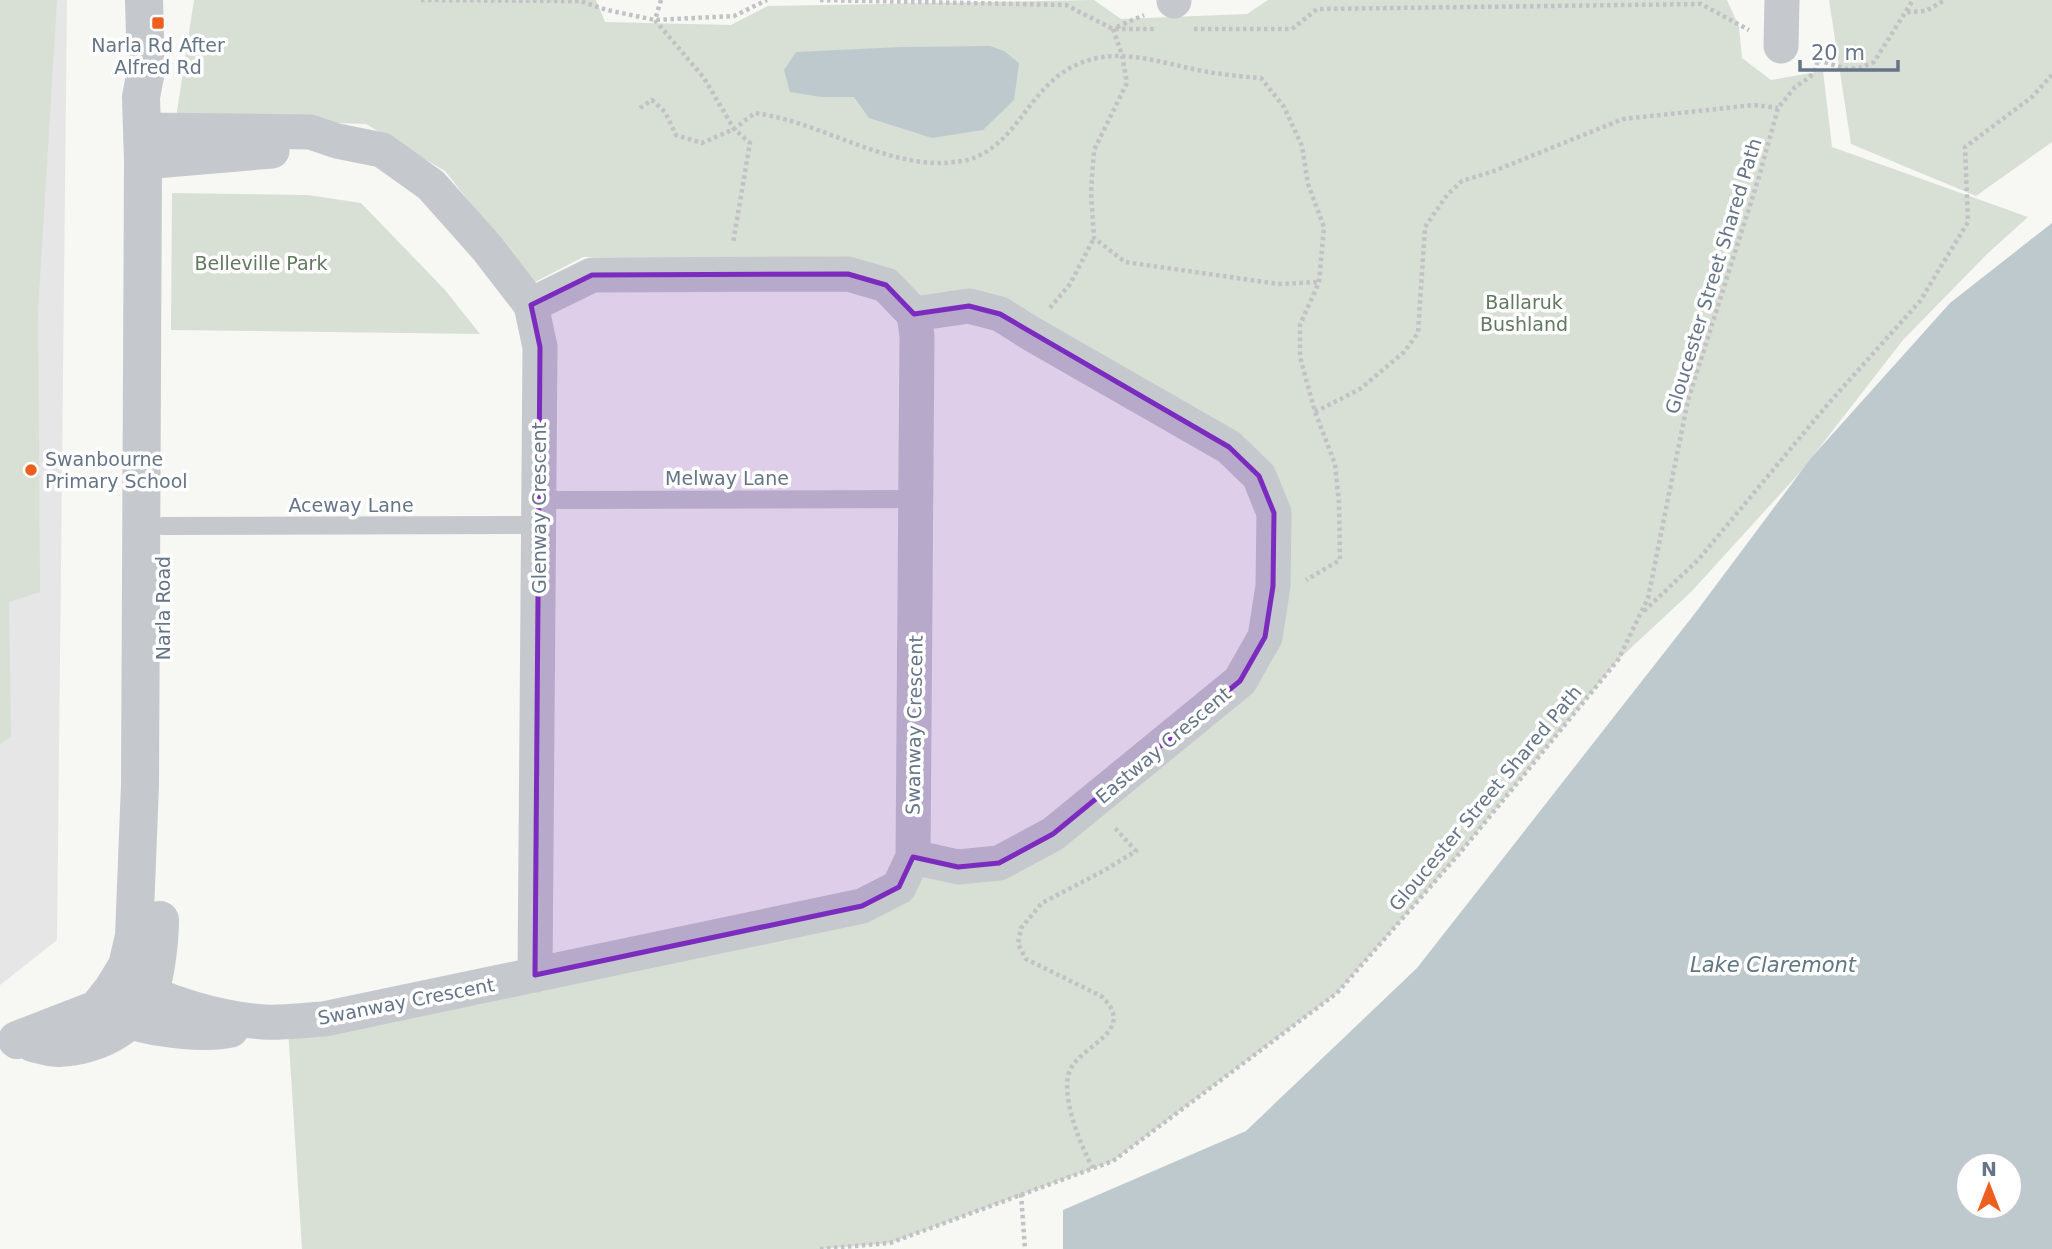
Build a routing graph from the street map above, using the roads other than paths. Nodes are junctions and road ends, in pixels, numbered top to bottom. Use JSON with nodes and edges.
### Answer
{"nodes":[{"id":1,"x":144,"y":0,"type":"edge"},
{"id":2,"x":1782,"y":0,"type":"edge"},
{"id":3,"x":1781,"y":46,"type":"road end"},
{"id":4,"x":153,"y":145,"type":"junction"},
{"id":5,"x":531,"y":304,"type":"junction"},
{"id":6,"x":914,"y":314,"type":"junction"},
{"id":7,"x":916,"y":499,"type":"junction"},
{"id":8,"x":539,"y":513,"type":"junction"},
{"id":9,"x":163,"y":526,"type":"junction"},
{"id":10,"x":913,"y":858,"type":"junction"},
{"id":11,"x":535,"y":975,"type":"junction"},
{"id":12,"x":125,"y":1000,"type":"junction"},
{"id":13,"x":8,"y":1040,"type":"edge"}],
"edges":[{"from":1,"to":4,"type":"street","name":"Narla Road"},
{"from":2,"to":3,"type":"street"},
{"from":4,"to":5,"type":"street","name":"Glenway Crescent"},
{"from":4,"to":9,"type":"street","name":"Narla Road"},
{"from":4,"to":12,"type":"street","name":"Narla Road"},
{"from":5,"to":6,"type":"street"},
{"from":5,"to":8,"type":"street","name":"Glenway Crescent"},
{"from":6,"to":7,"type":"street","name":"Swanway Crescent"},
{"from":6,"to":10,"type":"street","name":"Eastway Crescent"},
{"from":7,"to":8,"type":"lane","name":"Melway Lane"},
{"from":7,"to":10,"type":"street","name":"Swanway Crescent"},
{"from":8,"to":9,"type":"lane","name":"Aceway Lane"},
{"from":8,"to":11,"type":"street","name":"Glenway Crescent"},
{"from":9,"to":12,"type":"street","name":"Narla Road"},
{"from":10,"to":11,"type":"street","name":"Swanway Crescent"},
{"from":11,"to":12,"type":"street","name":"Swanway Crescent"},
{"from":12,"to":13,"type":"street"}]}
